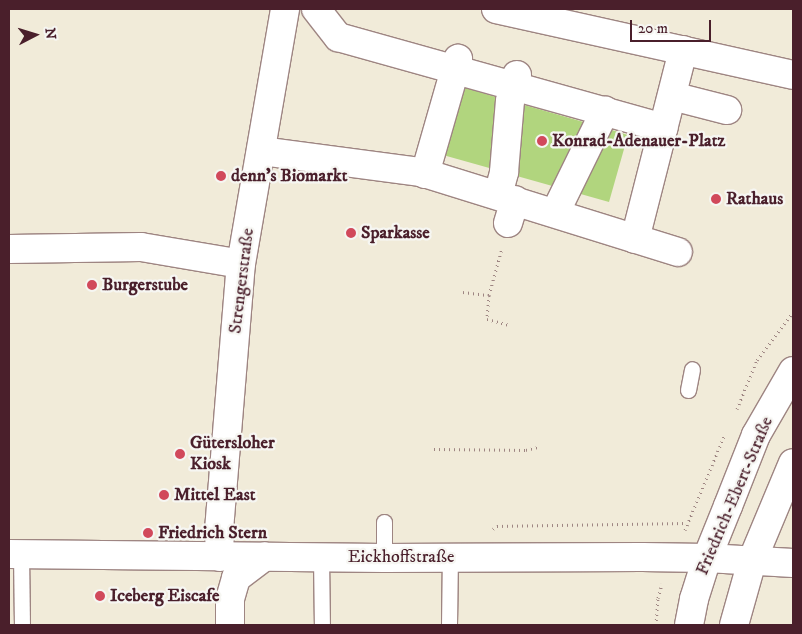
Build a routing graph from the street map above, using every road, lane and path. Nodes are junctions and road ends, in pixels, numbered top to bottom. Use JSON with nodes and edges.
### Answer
{"nodes":[{"id":1,"x":285,"y":9,"type":"edge"},
{"id":2,"x":316,"y":9,"type":"edge"},
{"id":3,"x":496,"y":9,"type":"edge"},
{"id":4,"x":683,"y":50,"type":"junction"},
{"id":5,"x":456,"y":64,"type":"junction"},
{"id":6,"x":793,"y":74,"type":"edge"},
{"id":7,"x":516,"y":81,"type":"junction"},
{"id":8,"x":672,"y":96,"type":"junction"},
{"id":9,"x":727,"y":110,"type":"dead end"},
{"id":10,"x":605,"y":111,"type":"junction"},
{"id":11,"x":664,"y":128,"type":"junction"},
{"id":12,"x":261,"y":151,"type":"junction"},
{"id":13,"x":425,"y":174,"type":"junction"},
{"id":14,"x":507,"y":206,"type":"junction"},
{"id":15,"x":555,"y":213,"type":"junction"},
{"id":16,"x":635,"y":238,"type":"junction"},
{"id":17,"x":9,"y":249,"type":"edge"},
{"id":18,"x":678,"y":252,"type":"dead end"},
{"id":19,"x":241,"y":264,"type":"junction"},
{"id":20,"x":463,"y":292,"type":"dead end"},
{"id":21,"x":489,"y":295,"type":"junction"},
{"id":22,"x":510,"y":325,"type":"dead end"},
{"id":23,"x":692,"y":369,"type":"dead end"},
{"id":24,"x":793,"y":371,"type":"edge"},
{"id":25,"x":688,"y":390,"type":"dead end"},
{"id":26,"x":538,"y":448,"type":"dead end"},
{"id":27,"x":434,"y":449,"type":"dead end"},
{"id":28,"x":793,"y":463,"type":"edge"},
{"id":29,"x":384,"y":522,"type":"dead end"},
{"id":30,"x":687,"y":523,"type":"dead end"},
{"id":31,"x":489,"y":530,"type":"dead end"},
{"id":32,"x":15,"y":554,"type":"edge"},
{"id":33,"x":264,"y":556,"type":"junction"},
{"id":34,"x":321,"y":556,"type":"junction"},
{"id":35,"x":220,"y":557,"type":"junction"},
{"id":36,"x":450,"y":557,"type":"junction"},
{"id":37,"x":384,"y":558,"type":"junction"},
{"id":38,"x":707,"y":558,"type":"junction"},
{"id":39,"x":752,"y":561,"type":"junction"},
{"id":40,"x":793,"y":563,"type":"edge"},
{"id":41,"x":664,"y":579,"type":"dead end"},
{"id":42,"x":22,"y":625,"type":"edge"},
{"id":43,"x":230,"y":625,"type":"edge"},
{"id":44,"x":322,"y":625,"type":"edge"},
{"id":45,"x":449,"y":625,"type":"edge"},
{"id":46,"x":656,"y":625,"type":"edge"},
{"id":47,"x":689,"y":625,"type":"edge"},
{"id":48,"x":734,"y":625,"type":"edge"}],
"edges":[{"from":1,"to":12,"type":"street","name":"Strengerstraße"},
{"from":2,"to":5,"type":"street"},
{"from":3,"to":4,"type":"street"},
{"from":4,"to":6,"type":"street"},
{"from":4,"to":8,"type":"street"},
{"from":5,"to":7,"type":"street"},
{"from":5,"to":13,"type":"street"},
{"from":7,"to":10,"type":"street"},
{"from":7,"to":14,"type":"street"},
{"from":8,"to":9,"type":"street"},
{"from":8,"to":11,"type":"street"},
{"from":10,"to":11,"type":"street"},
{"from":10,"to":15,"type":"street"},
{"from":11,"to":16,"type":"street"},
{"from":12,"to":13,"type":"street"},
{"from":12,"to":19,"type":"street","name":"Strengerstraße"},
{"from":13,"to":14,"type":"street"},
{"from":14,"to":15,"type":"street"},
{"from":14,"to":21,"type":"path"},
{"from":15,"to":16,"type":"street"},
{"from":16,"to":18,"type":"street"},
{"from":17,"to":19,"type":"street"},
{"from":19,"to":35,"type":"street","name":"Strengerstraße"},
{"from":20,"to":21,"type":"path"},
{"from":21,"to":22,"type":"path"},
{"from":23,"to":25,"type":"lane"},
{"from":24,"to":38,"type":"street","name":"Friedrich-Ebert-Straße"},
{"from":26,"to":27,"type":"path"},
{"from":28,"to":39,"type":"street"},
{"from":29,"to":37,"type":"lane"},
{"from":30,"to":31,"type":"path"},
{"from":32,"to":35,"type":"street","name":"Eickhoffstraße"},
{"from":32,"to":42,"type":"lane"},
{"from":33,"to":34,"type":"street","name":"Eickhoffstraße"},
{"from":33,"to":35,"type":"street","name":"Eickhoffstraße"},
{"from":33,"to":43,"type":"street"},
{"from":34,"to":37,"type":"street","name":"Eickhoffstraße"},
{"from":34,"to":44,"type":"lane"},
{"from":36,"to":37,"type":"street","name":"Eickhoffstraße"},
{"from":36,"to":38,"type":"street","name":"Eickhoffstraße"},
{"from":36,"to":45,"type":"lane"},
{"from":38,"to":39,"type":"street","name":"Eickhoffstraße"},
{"from":38,"to":47,"type":"street","name":"Friedrich-Ebert-Straße"},
{"from":39,"to":40,"type":"street","name":"Eickhoffstraße"},
{"from":39,"to":48,"type":"street"},
{"from":41,"to":46,"type":"path"}]}
